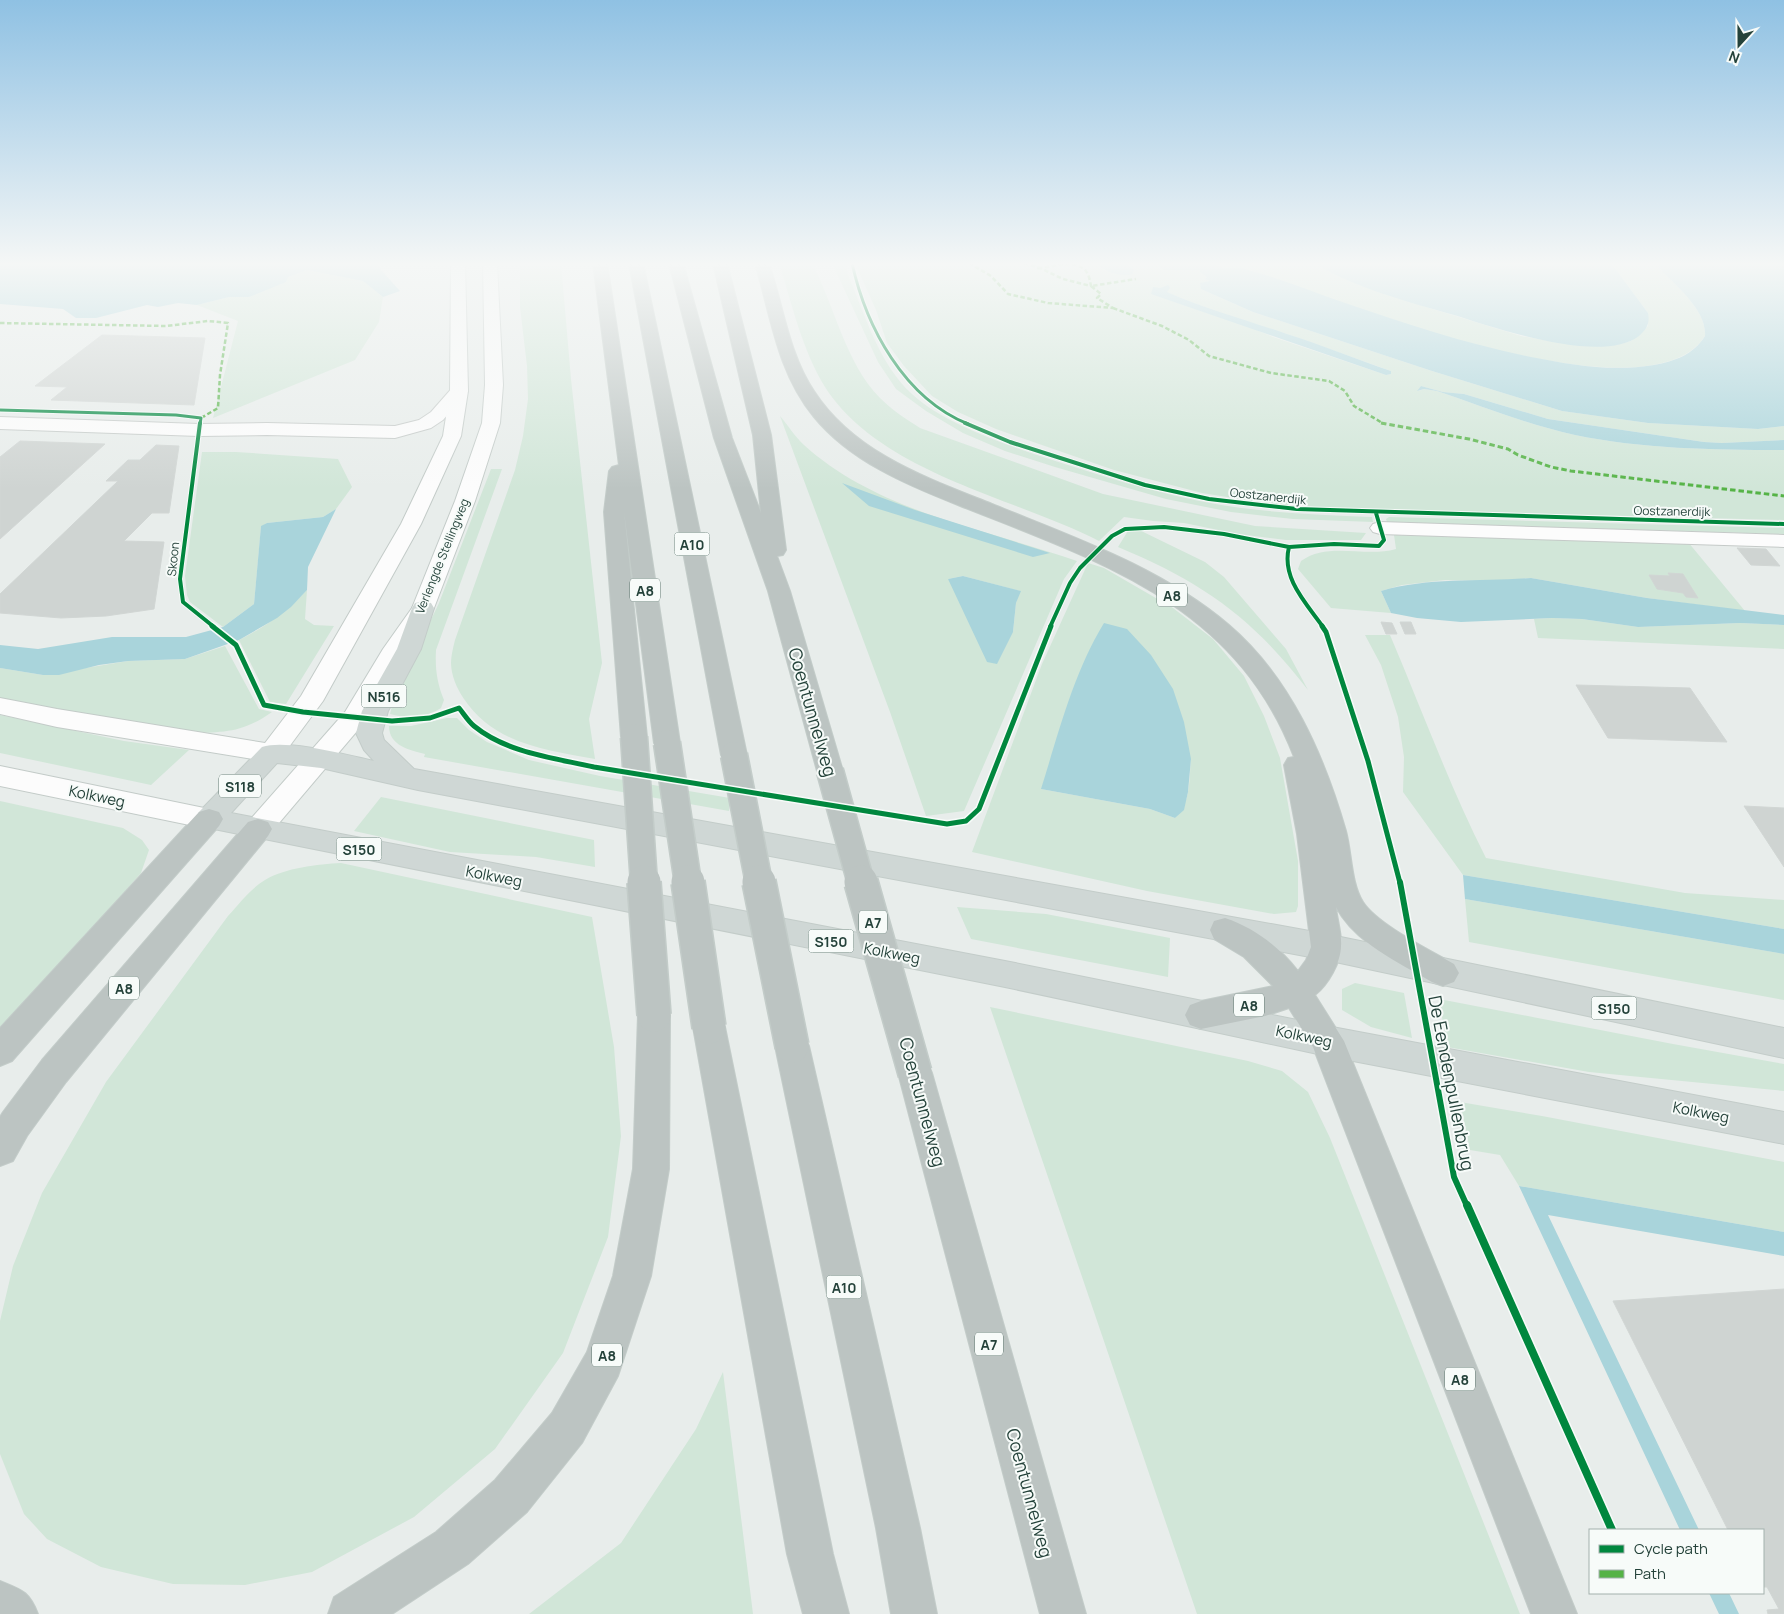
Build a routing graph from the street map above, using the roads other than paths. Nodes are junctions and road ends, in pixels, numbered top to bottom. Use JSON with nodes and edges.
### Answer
{"nodes":[{"id":1,"x":459,"y":338,"type":"edge"},
{"id":2,"x":492,"y":338,"type":"edge"},
{"id":3,"x":610,"y":338,"type":"edge"},
{"id":4,"x":651,"y":338,"type":"edge"},
{"id":5,"x":696,"y":338,"type":"edge"},
{"id":6,"x":738,"y":338,"type":"edge"},
{"id":7,"x":783,"y":338,"type":"edge"},
{"id":8,"x":459,"y":391,"type":"junction"},
{"id":9,"x":0,"y":423,"type":"edge"},
{"id":10,"x":624,"y":437,"type":"junction"},
{"id":11,"x":1380,"y":528,"type":"dead end"},
{"id":12,"x":1784,"y":541,"type":"edge"},
{"id":13,"x":780,"y":591,"type":"junction"},
{"id":14,"x":423,"y":608,"type":"junction"},
{"id":15,"x":0,"y":706,"type":"edge"},
{"id":16,"x":1292,"y":726,"type":"junction"},
{"id":17,"x":271,"y":753,"type":"junction"},
{"id":18,"x":321,"y":759,"type":"junction"},
{"id":19,"x":0,"y":776,"type":"edge"},
{"id":20,"x":405,"y":777,"type":"junction"},
{"id":21,"x":209,"y":819,"type":"junction"},
{"id":22,"x":258,"y":830,"type":"junction"},
{"id":23,"x":1225,"y":930,"type":"junction"},
{"id":24,"x":1326,"y":947,"type":"junction"},
{"id":25,"x":1443,"y":973,"type":"junction"},
{"id":26,"x":1296,"y":992,"type":"junction"},
{"id":27,"x":1201,"y":1015,"type":"junction"},
{"id":28,"x":1327,"y":1041,"type":"junction"},
{"id":29,"x":1784,"y":1043,"type":"edge"},
{"id":30,"x":0,"y":1051,"type":"edge"},
{"id":31,"x":1784,"y":1128,"type":"edge"},
{"id":32,"x":0,"y":1149,"type":"edge"},
{"id":33,"x":0,"y":1604,"type":"edge"},
{"id":34,"x":15,"y":1614,"type":"edge"},
{"id":35,"x":351,"y":1614,"type":"edge"},
{"id":36,"x":826,"y":1614,"type":"edge"},
{"id":37,"x":914,"y":1614,"type":"edge"},
{"id":38,"x":1063,"y":1614,"type":"edge"},
{"id":39,"x":1554,"y":1614,"type":"edge"}],
"edges":[{"from":1,"to":8,"type":"main road","number":"S118"},
{"from":2,"to":14,"type":"main road","name":"Verlengde Stellingweg"},
{"from":3,"to":10,"type":"highway","number":"A8"},
{"from":4,"to":37,"type":"highway","number":"A10","bridge":true},
{"from":5,"to":13,"type":"highway"},
{"from":6,"to":13,"type":"highway"},
{"from":7,"to":16,"type":"highway","number":"A8"},
{"from":8,"to":9,"type":"main road"},
{"from":8,"to":17,"type":"main road","number":"S118"},
{"from":10,"to":35,"type":"highway","number":"A8","bridge":true},
{"from":10,"to":36,"type":"highway","number":"A8","bridge":true},
{"from":11,"to":12,"type":"main road","name":"Oostzanerdijk"},
{"from":13,"to":38,"type":"highway","name":"Coentunnelweg","number":"A7","bridge":true},
{"from":14,"to":18,"type":"main road","name":"Verlengde Stellingweg"},
{"from":14,"to":20,"type":"main road","number":"N516"},
{"from":15,"to":17,"type":"main road"},
{"from":16,"to":24,"type":"highway","number":"A8"},
{"from":16,"to":25,"type":"highway","number":"A8"},
{"from":17,"to":18,"type":"main road","number":"S150"},
{"from":17,"to":21,"type":"main road","number":"S118"},
{"from":18,"to":20,"type":"main road","number":"S150"},
{"from":18,"to":22,"type":"main road","name":"Verlengde Stellingweg"},
{"from":19,"to":21,"type":"main road","name":"Kolkweg"},
{"from":20,"to":23,"type":"main road","number":"S150"},
{"from":21,"to":22,"type":"main road","name":"Kolkweg","number":"S150"},
{"from":21,"to":30,"type":"highway"},
{"from":22,"to":27,"type":"main road","name":"Kolkweg","number":"S150"},
{"from":22,"to":32,"type":"highway","number":"A8"},
{"from":23,"to":24,"type":"main road","number":"S150"},
{"from":23,"to":26,"type":"highway","number":"A8"},
{"from":24,"to":25,"type":"main road","number":"S150"},
{"from":24,"to":26,"type":"highway","number":"A8"},
{"from":25,"to":29,"type":"main road","number":"S150"},
{"from":26,"to":27,"type":"highway","number":"A8"},
{"from":26,"to":28,"type":"highway","number":"A8"},
{"from":27,"to":28,"type":"main road","name":"Kolkweg","number":"S150"},
{"from":28,"to":31,"type":"main road","name":"Kolkweg","number":"S150"},
{"from":28,"to":39,"type":"highway","number":"A8"},
{"from":33,"to":34,"type":"highway"}]}
